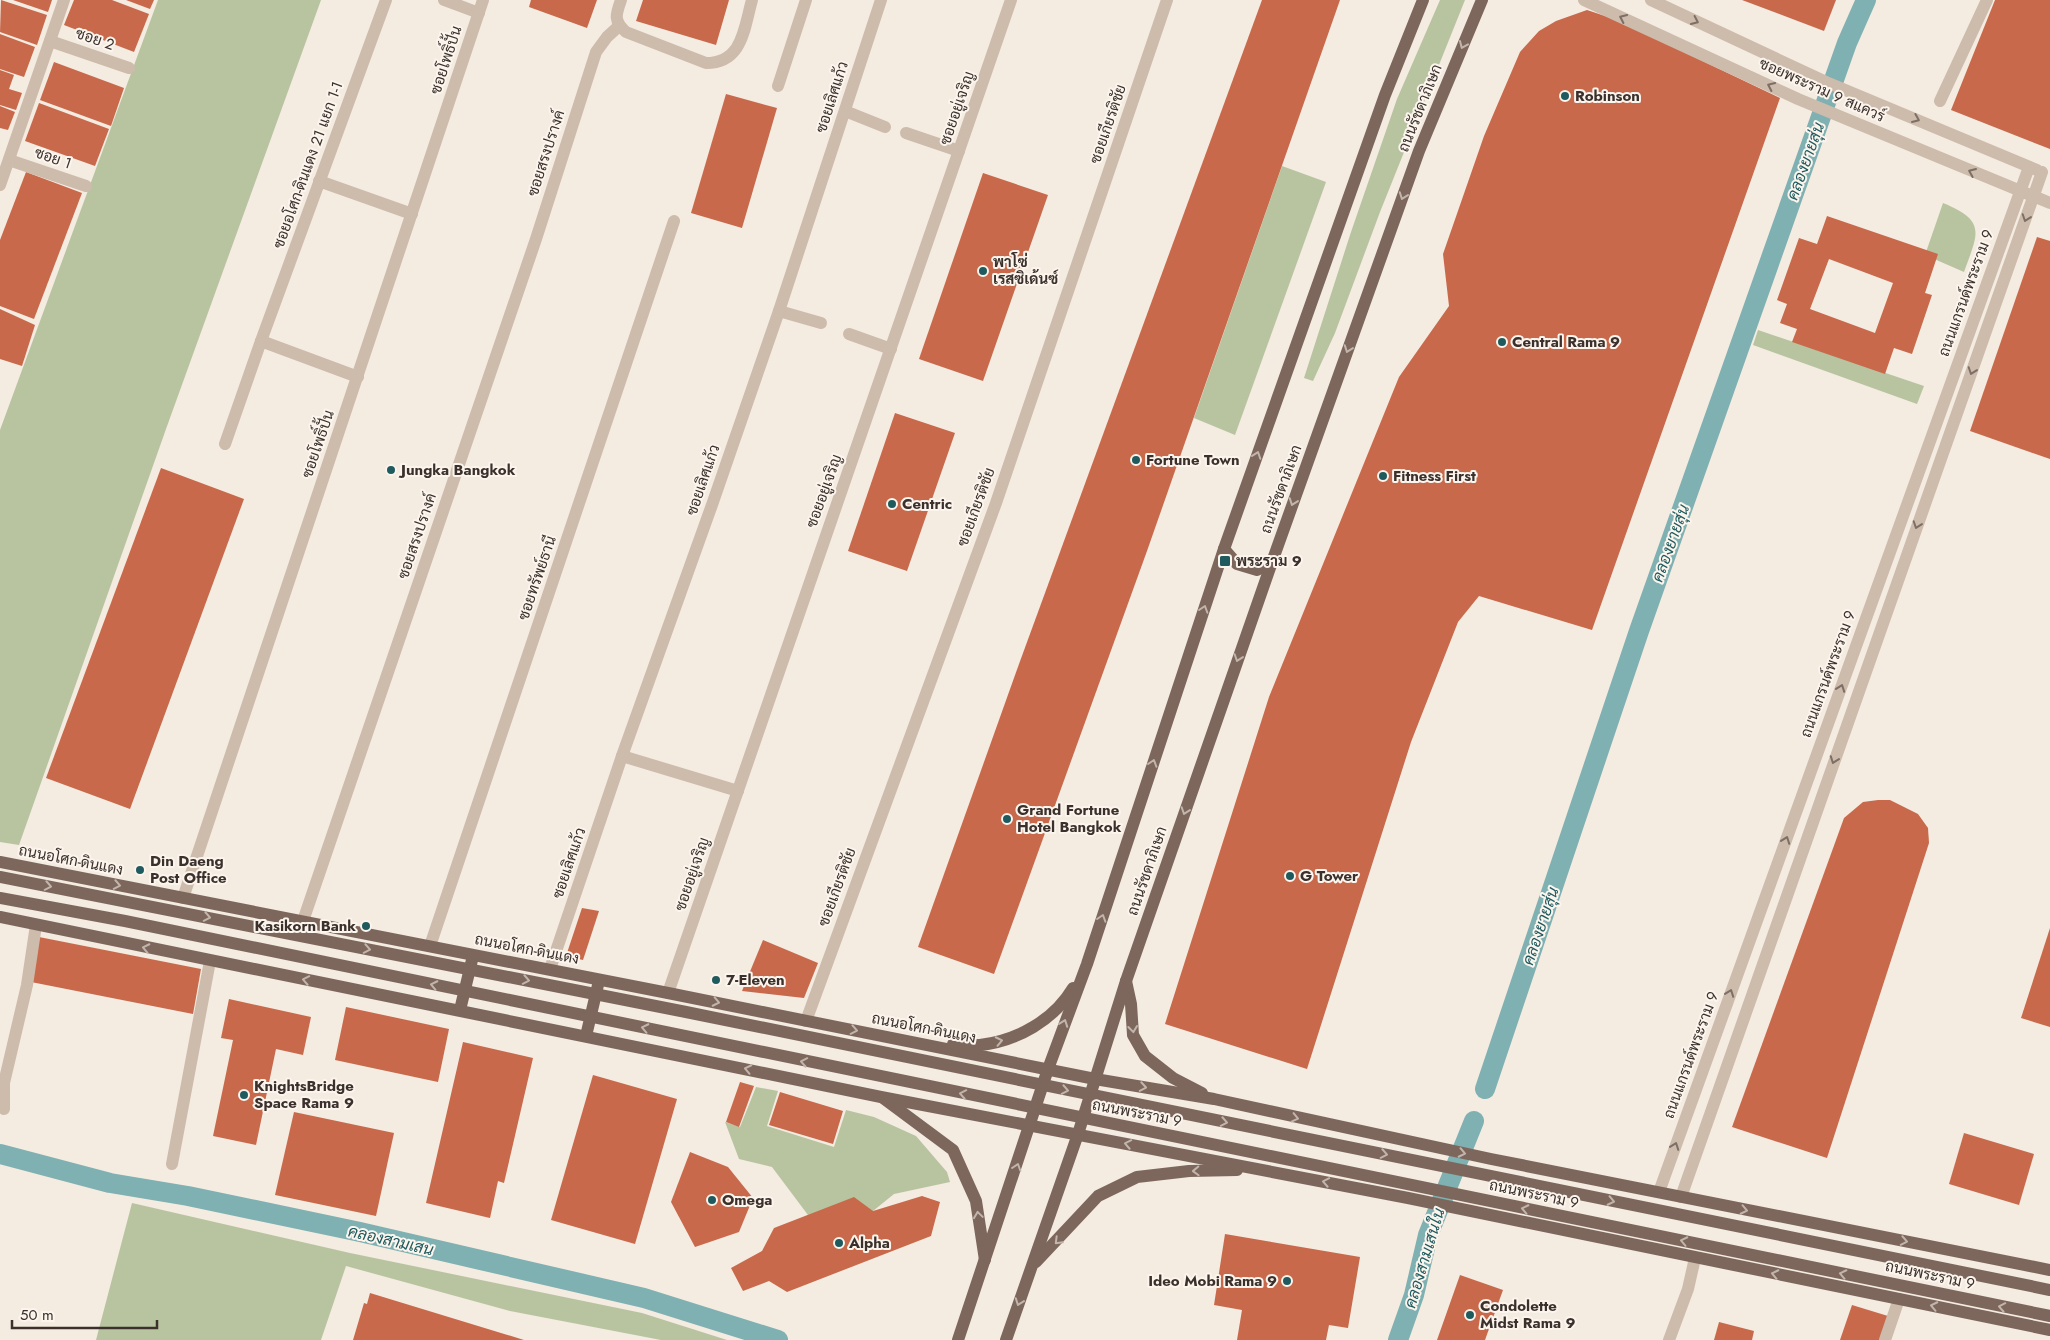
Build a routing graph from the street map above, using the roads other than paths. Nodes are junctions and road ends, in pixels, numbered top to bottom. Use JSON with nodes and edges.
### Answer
{"nodes":[{"id":1,"x":64,"y":0,"type":"edge"},
{"id":2,"x":386,"y":0,"type":"edge"},
{"id":3,"x":444,"y":0,"type":"edge"},
{"id":4,"x":483,"y":0,"type":"edge"},
{"id":5,"x":621,"y":0,"type":"edge"},
{"id":6,"x":752,"y":0,"type":"edge"},
{"id":7,"x":806,"y":0,"type":"edge"},
{"id":8,"x":881,"y":0,"type":"edge"},
{"id":9,"x":1011,"y":0,"type":"edge"},
{"id":10,"x":1167,"y":0,"type":"edge"},
{"id":11,"x":1423,"y":0,"type":"edge"},
{"id":12,"x":1482,"y":0,"type":"edge"},
{"id":13,"x":1584,"y":0,"type":"edge"},
{"id":14,"x":1651,"y":0,"type":"edge"},
{"id":15,"x":1987,"y":0,"type":"edge"},
{"id":16,"x":479,"y":13,"type":"junction"},
{"id":17,"x":619,"y":26,"type":"junction"},
{"id":18,"x":50,"y":41,"type":"junction"},
{"id":19,"x":129,"y":68,"type":"dead end"},
{"id":20,"x":778,"y":86,"type":"dead end"},
{"id":21,"x":1940,"y":101,"type":"dead end"},
{"id":22,"x":845,"y":111,"type":"junction"},
{"id":23,"x":885,"y":127,"type":"dead end"},
{"id":24,"x":906,"y":134,"type":"dead end"},
{"id":25,"x":959,"y":151,"type":"junction"},
{"id":26,"x":9,"y":160,"type":"junction"},
{"id":27,"x":2029,"y":167,"type":"junction"},
{"id":28,"x":2046,"y":174,"type":"edge"},
{"id":29,"x":319,"y":181,"type":"junction"},
{"id":30,"x":0,"y":185,"type":"edge"},
{"id":31,"x":86,"y":186,"type":"dead end"},
{"id":32,"x":2020,"y":191,"type":"junction"},
{"id":33,"x":2033,"y":197,"type":"junction"},
{"id":34,"x":2050,"y":203,"type":"edge"},
{"id":35,"x":412,"y":214,"type":"junction"},
{"id":36,"x":674,"y":221,"type":"dead end"},
{"id":37,"x":779,"y":311,"type":"junction"},
{"id":38,"x":821,"y":323,"type":"dead end"},
{"id":39,"x":849,"y":334,"type":"dead end"},
{"id":40,"x":261,"y":341,"type":"junction"},
{"id":41,"x":891,"y":349,"type":"junction"},
{"id":42,"x":358,"y":377,"type":"junction"},
{"id":43,"x":225,"y":444,"type":"dead end"},
{"id":44,"x":1224,"y":549,"type":"junction"},
{"id":45,"x":1272,"y":562,"type":"junction"},
{"id":46,"x":622,"y":756,"type":"junction"},
{"id":47,"x":738,"y":791,"type":"junction"},
{"id":48,"x":0,"y":862,"type":"edge"},
{"id":49,"x":0,"y":877,"type":"edge"},
{"id":50,"x":0,"y":898,"type":"edge"},
{"id":51,"x":183,"y":898,"type":"junction"},
{"id":52,"x":0,"y":917,"type":"edge"},
{"id":53,"x":303,"y":921,"type":"junction"},
{"id":54,"x":36,"y":925,"type":"junction"},
{"id":55,"x":430,"y":946,"type":"junction"},
{"id":56,"x":474,"y":955,"type":"junction"},
{"id":57,"x":210,"y":961,"type":"junction"},
{"id":58,"x":1086,"y":964,"type":"junction"},
{"id":59,"x":550,"y":969,"type":"junction"},
{"id":60,"x":599,"y":980,"type":"junction"},
{"id":61,"x":1126,"y":981,"type":"junction"},
{"id":62,"x":668,"y":993,"type":"junction"},
{"id":63,"x":460,"y":1010,"type":"junction"},
{"id":64,"x":806,"y":1021,"type":"junction"},
{"id":65,"x":586,"y":1036,"type":"junction"},
{"id":66,"x":916,"y":1042,"type":"junction"},
{"id":67,"x":1048,"y":1069,"type":"junction"},
{"id":68,"x":1095,"y":1079,"type":"junction"},
{"id":69,"x":1017,"y":1080,"type":"joint"},
{"id":70,"x":881,"y":1097,"type":"junction"},
{"id":71,"x":1214,"y":1099,"type":"junction"},
{"id":72,"x":4,"y":1109,"type":"dead end"},
{"id":73,"x":1030,"y":1125,"type":"junction"},
{"id":74,"x":1078,"y":1134,"type":"junction"},
{"id":75,"x":172,"y":1164,"type":"dead end"},
{"id":76,"x":1262,"y":1169,"type":"junction"},
{"id":77,"x":1659,"y":1192,"type":"junction"},
{"id":78,"x":1681,"y":1197,"type":"junction"},
{"id":79,"x":1696,"y":1258,"type":"junction"},
{"id":80,"x":985,"y":1263,"type":"junction"},
{"id":81,"x":1033,"y":1265,"type":"junction"},
{"id":82,"x":2050,"y":1270,"type":"edge"},
{"id":83,"x":2050,"y":1290,"type":"edge"},
{"id":84,"x":1899,"y":1299,"type":"junction"},
{"id":85,"x":2050,"y":1316,"type":"edge"},
{"id":86,"x":2050,"y":1330,"type":"edge"},
{"id":87,"x":958,"y":1339,"type":"edge"},
{"id":88,"x":1006,"y":1340,"type":"edge"},
{"id":89,"x":1669,"y":1340,"type":"edge"},
{"id":90,"x":1885,"y":1340,"type":"edge"}],
"edges":[{"from":1,"to":18,"type":"street"},
{"from":2,"to":29,"type":"street","name":"ซอยอโศก-ดินแดง 21 แยก 1-1"},
{"from":3,"to":16,"type":"street"},
{"from":4,"to":16,"type":"street","name":"ซอยโพธิ์ปั้น"},
{"from":5,"to":17,"type":"street"},
{"from":6,"to":17,"type":"street"},
{"from":7,"to":20,"type":"street"},
{"from":8,"to":22,"type":"street","name":"ซอยเลิศแก้ว"},
{"from":9,"to":25,"type":"street","name":"ซอยอยู่เจริญ"},
{"from":10,"to":64,"type":"street","name":"ซอยเกียรติชัย"},
{"from":44,"to":11,"type":"main road","name":"ถนนรัชดาภิเษก","one_way":true},
{"from":12,"to":45,"type":"main road","name":"ถนนรัชดาภิเษก","one_way":true},
{"from":32,"to":13,"type":"street","name":"ซอยพระราม 9 สแควร์","one_way":true},
{"from":14,"to":27,"type":"street","name":"ซอยพระราม 9 สแควร์","one_way":true},
{"from":15,"to":21,"type":"street"},
{"from":16,"to":35,"type":"street","name":"ซอยโพธิ์ปั้น"},
{"from":17,"to":53,"type":"street","name":"ซอยสรงปรางค์"},
{"from":18,"to":19,"type":"street","name":"ซอย 2"},
{"from":18,"to":26,"type":"street"},
{"from":22,"to":23,"type":"street"},
{"from":22,"to":37,"type":"street","name":"ซอยเลิศแก้ว"},
{"from":24,"to":25,"type":"street"},
{"from":25,"to":41,"type":"street","name":"ซอยอยู่เจริญ"},
{"from":26,"to":30,"type":"street"},
{"from":26,"to":31,"type":"street","name":"ซอย 1"},
{"from":27,"to":28,"type":"street","name":"ซอยพระราม 9 สแควร์"},
{"from":27,"to":32,"type":"street","name":"ถนนแกรนด์พระราม 9"},
{"from":28,"to":33,"type":"street","name":"ถนนแกรนด์พระราม 9"},
{"from":29,"to":35,"type":"street"},
{"from":29,"to":40,"type":"street","name":"ซอยอโศก-ดินแดง 21 แยก 1-1"},
{"from":32,"to":33,"type":"street","name":"ซอยพระราม 9 สแควร์"},
{"from":77,"to":32,"type":"street","name":"ถนนแกรนด์พระราม 9","one_way":true},
{"from":33,"to":34,"type":"street","name":"ซอยพระราม 9 สแควร์"},
{"from":33,"to":78,"type":"street","name":"ถนนแกรนด์พระราม 9","one_way":true},
{"from":35,"to":42,"type":"street","name":"ซอยโพธิ์ปั้น"},
{"from":36,"to":55,"type":"street","name":"ซอยทรัพย์ธานี"},
{"from":37,"to":38,"type":"street"},
{"from":37,"to":46,"type":"street","name":"ซอยเลิศแก้ว"},
{"from":39,"to":41,"type":"street"},
{"from":40,"to":42,"type":"street"},
{"from":40,"to":43,"type":"street","name":"ซอยอโศก-ดินแดง 21 แยก 1-1"},
{"from":41,"to":47,"type":"street","name":"ซอยอยู่เจริญ"},
{"from":42,"to":51,"type":"street","name":"ซอยโพธิ์ปั้น"},
{"from":44,"to":45,"type":"main road"},
{"from":58,"to":44,"type":"main road","name":"ถนนรัชดาภิเษก","one_way":true},
{"from":45,"to":61,"type":"main road","name":"ถนนรัชดาภิเษก","one_way":true},
{"from":46,"to":47,"type":"street"},
{"from":46,"to":59,"type":"street","name":"ซอยเลิศแก้ว"},
{"from":47,"to":62,"type":"street","name":"ซอยอยู่เจริญ"},
{"from":48,"to":51,"type":"main road","name":"ถนนอโศก-ดินแดง","one_way":true},
{"from":49,"to":69,"type":"main road","name":"ถนนอโศก-ดินแดง","one_way":true,"bridge":true},
{"from":85,"to":50,"type":"main road","name":"ถนนพระราม 9","one_way":true,"bridge":true},
{"from":51,"to":53,"type":"main road","name":"ถนนอโศก-ดินแดง"},
{"from":52,"to":54,"type":"main road"},
{"from":53,"to":55,"type":"main road","name":"ถนนอโศก-ดินแดง"},
{"from":57,"to":54,"type":"main road","one_way":true},
{"from":54,"to":72,"type":"street"},
{"from":55,"to":56,"type":"main road","name":"ถนนอโศก-ดินแดง"},
{"from":56,"to":59,"type":"main road","name":"ถนนอโศก-ดินแดง"},
{"from":56,"to":63,"type":"main road"},
{"from":63,"to":57,"type":"main road","one_way":true},
{"from":57,"to":75,"type":"street"},
{"from":66,"to":58,"type":"main road","one_way":true},
{"from":67,"to":58,"type":"main road","name":"ถนนรัชดาภิเษก","one_way":true},
{"from":59,"to":60,"type":"main road","name":"ถนนอโศก-ดินแดง"},
{"from":60,"to":62,"type":"main road","name":"ถนนอโศก-ดินแดง"},
{"from":60,"to":65,"type":"main road"},
{"from":61,"to":68,"type":"main road","name":"ถนนรัชดาภิเษก"},
{"from":61,"to":71,"type":"main road","one_way":true},
{"from":62,"to":64,"type":"main road","name":"ถนนอโศก-ดินแดง","one_way":true},
{"from":63,"to":65,"type":"main road"},
{"from":64,"to":66,"type":"main road","name":"ถนนอโศก-ดินแดง","one_way":true},
{"from":70,"to":65,"type":"main road","one_way":true},
{"from":66,"to":67,"type":"main road","name":"ถนนอโศก-ดินแดง"},
{"from":67,"to":68,"type":"main road","name":"ถนนอโศก-ดินแดง"},
{"from":67,"to":73,"type":"main road"},
{"from":68,"to":71,"type":"main road","name":"ถนนพระราม 9","one_way":true},
{"from":68,"to":74,"type":"main road"},
{"from":69,"to":83,"type":"main road","name":"ถนนพระราม 9","one_way":true,"bridge":true},
{"from":70,"to":73,"type":"main road"},
{"from":80,"to":70,"type":"main road","one_way":true},
{"from":71,"to":77,"type":"main road","name":"ถนนพระราม 9","one_way":true},
{"from":73,"to":74,"type":"main road"},
{"from":80,"to":73,"type":"main road","one_way":true},
{"from":76,"to":74,"type":"main road","name":"ถนนพระราม 9","one_way":true},
{"from":74,"to":81,"type":"main road"},
{"from":79,"to":76,"type":"main road","name":"ถนนพระราม 9","one_way":true},
{"from":76,"to":81,"type":"main road","one_way":true},
{"from":77,"to":78,"type":"main road","name":"ถนนพระราม 9"},
{"from":78,"to":82,"type":"main road","name":"ถนนพระราม 9","one_way":true},
{"from":84,"to":79,"type":"main road","name":"ถนนพระราม 9","one_way":true},
{"from":79,"to":89,"type":"street"},
{"from":80,"to":87,"type":"main road"},
{"from":81,"to":88,"type":"main road","one_way":true},
{"from":86,"to":84,"type":"main road","name":"ถนนพระราม 9","one_way":true},
{"from":84,"to":90,"type":"street"}]}
